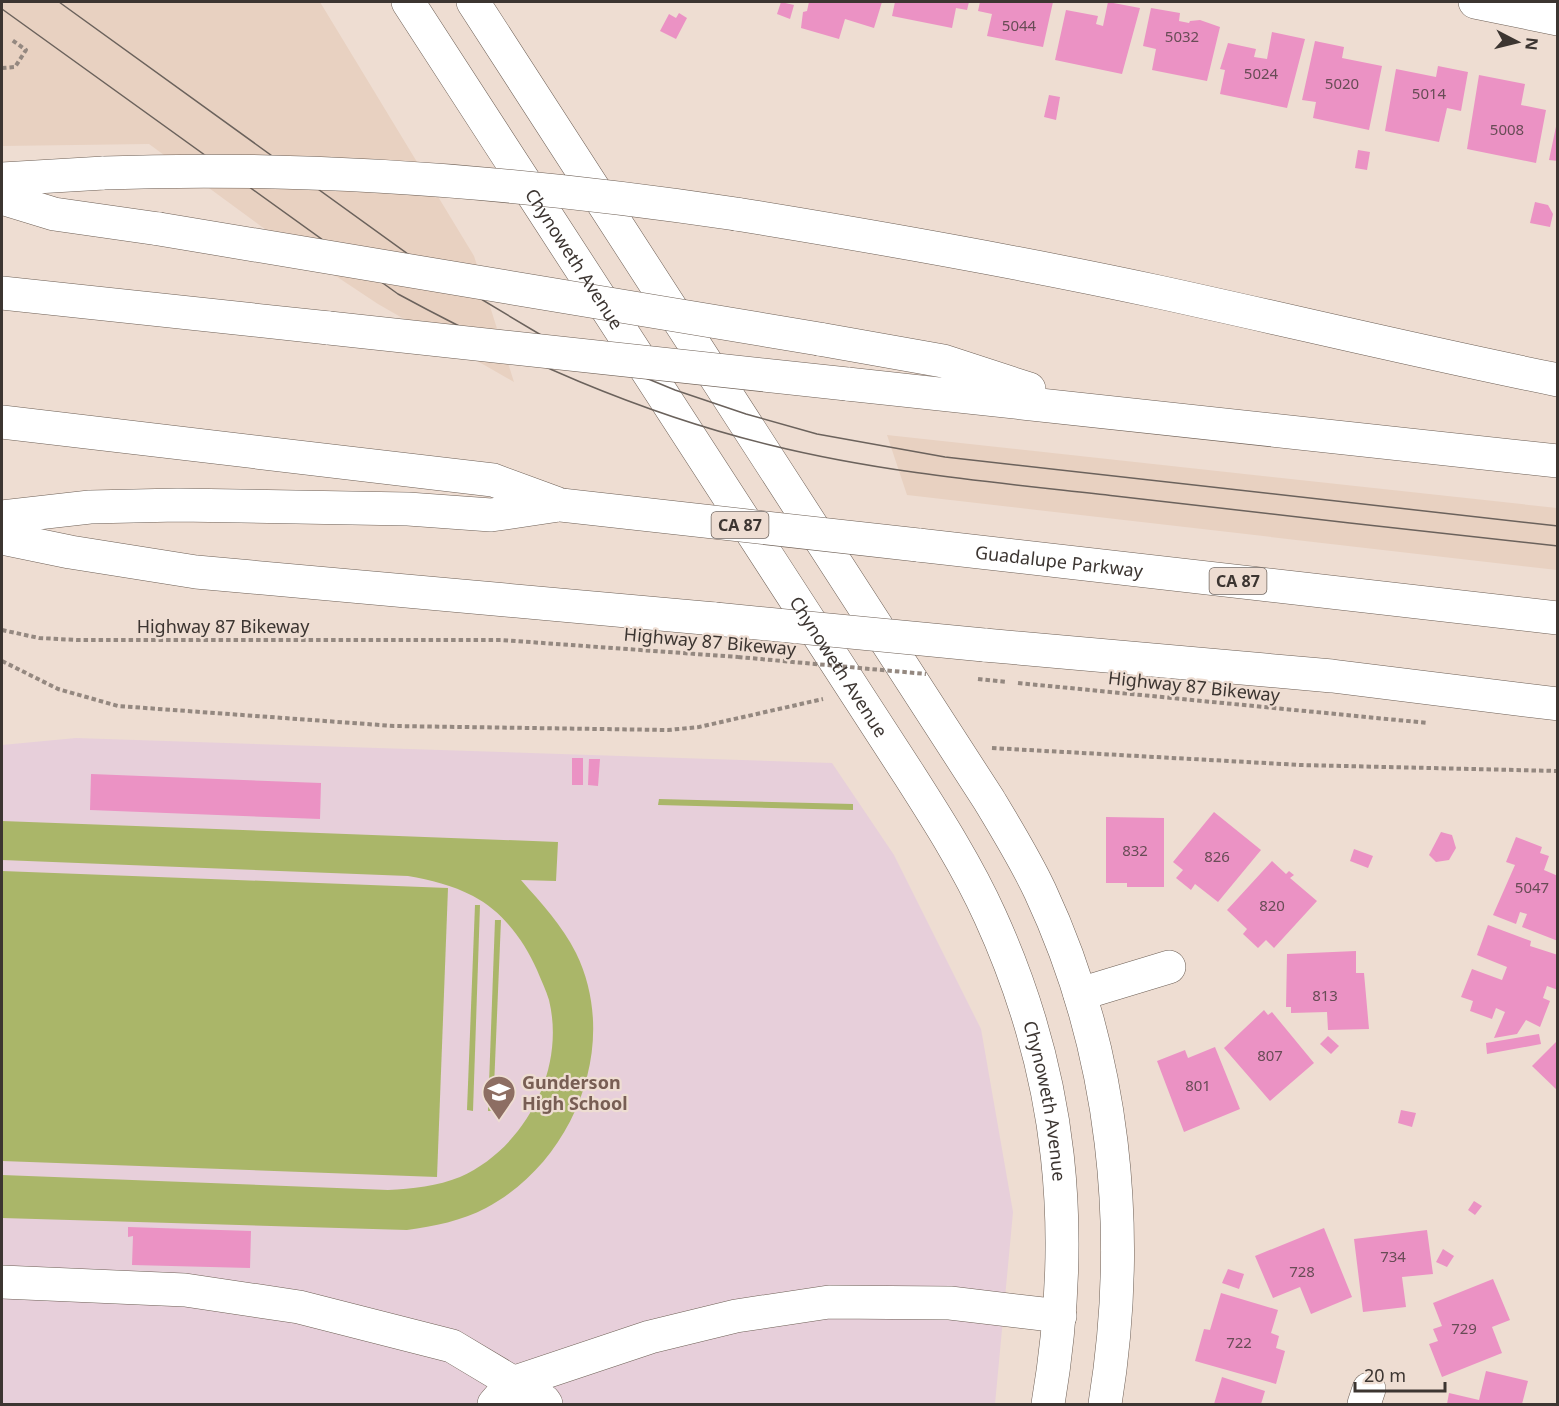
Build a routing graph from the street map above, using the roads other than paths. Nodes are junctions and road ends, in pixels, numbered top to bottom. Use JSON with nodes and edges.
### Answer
{"nodes":[{"id":1,"x":408,"y":2,"type":"edge"},
{"id":2,"x":473,"y":2,"type":"edge"},
{"id":3,"x":1475,"y":2,"type":"edge"},
{"id":4,"x":1557,"y":19,"type":"edge"},
{"id":5,"x":2,"y":179,"type":"edge"},
{"id":6,"x":2,"y":198,"type":"edge"},
{"id":7,"x":2,"y":293,"type":"edge"},
{"id":8,"x":1557,"y":380,"type":"edge"},
{"id":9,"x":1091,"y":409,"type":"junction"},
{"id":10,"x":2,"y":422,"type":"edge"},
{"id":11,"x":1557,"y":461,"type":"edge"},
{"id":12,"x":561,"y":505,"type":"junction"},
{"id":13,"x":2,"y":517,"type":"edge"},
{"id":14,"x":2,"y":538,"type":"edge"},
{"id":15,"x":1557,"y":618,"type":"edge"},
{"id":16,"x":1557,"y":704,"type":"edge"},
{"id":17,"x":1168,"y":968,"type":"dead end"},
{"id":18,"x":1080,"y":994,"type":"junction"},
{"id":19,"x":2,"y":1282,"type":"edge"},
{"id":20,"x":1060,"y":1316,"type":"junction"},
{"id":21,"x":508,"y":1397,"type":"edge"},
{"id":22,"x":546,"y":1404,"type":"edge"},
{"id":23,"x":1048,"y":1404,"type":"edge"},
{"id":24,"x":1105,"y":1404,"type":"edge"}],
"edges":[{"from":1,"to":20,"type":"main road","name":"Chynoweth Avenue"},
{"from":2,"to":18,"type":"main road"},
{"from":3,"to":4,"type":"main road"},
{"from":5,"to":8,"type":"main road","bridge":true},
{"from":6,"to":9,"type":"main road","bridge":true},
{"from":7,"to":9,"type":"main road","bridge":true},
{"from":9,"to":11,"type":"main road"},
{"from":10,"to":12,"type":"main road"},
{"from":12,"to":13,"type":"main road"},
{"from":12,"to":15,"type":"main road","name":"Guadalupe Parkway","number":"CA 87","bridge":true},
{"from":14,"to":16,"type":"main road","bridge":true},
{"from":17,"to":18,"type":"main road"},
{"from":18,"to":24,"type":"main road"},
{"from":19,"to":21,"type":"main road"},
{"from":20,"to":21,"type":"main road"},
{"from":20,"to":23,"type":"main road","name":"Chynoweth Avenue"},
{"from":21,"to":22,"type":"main road"}]}
